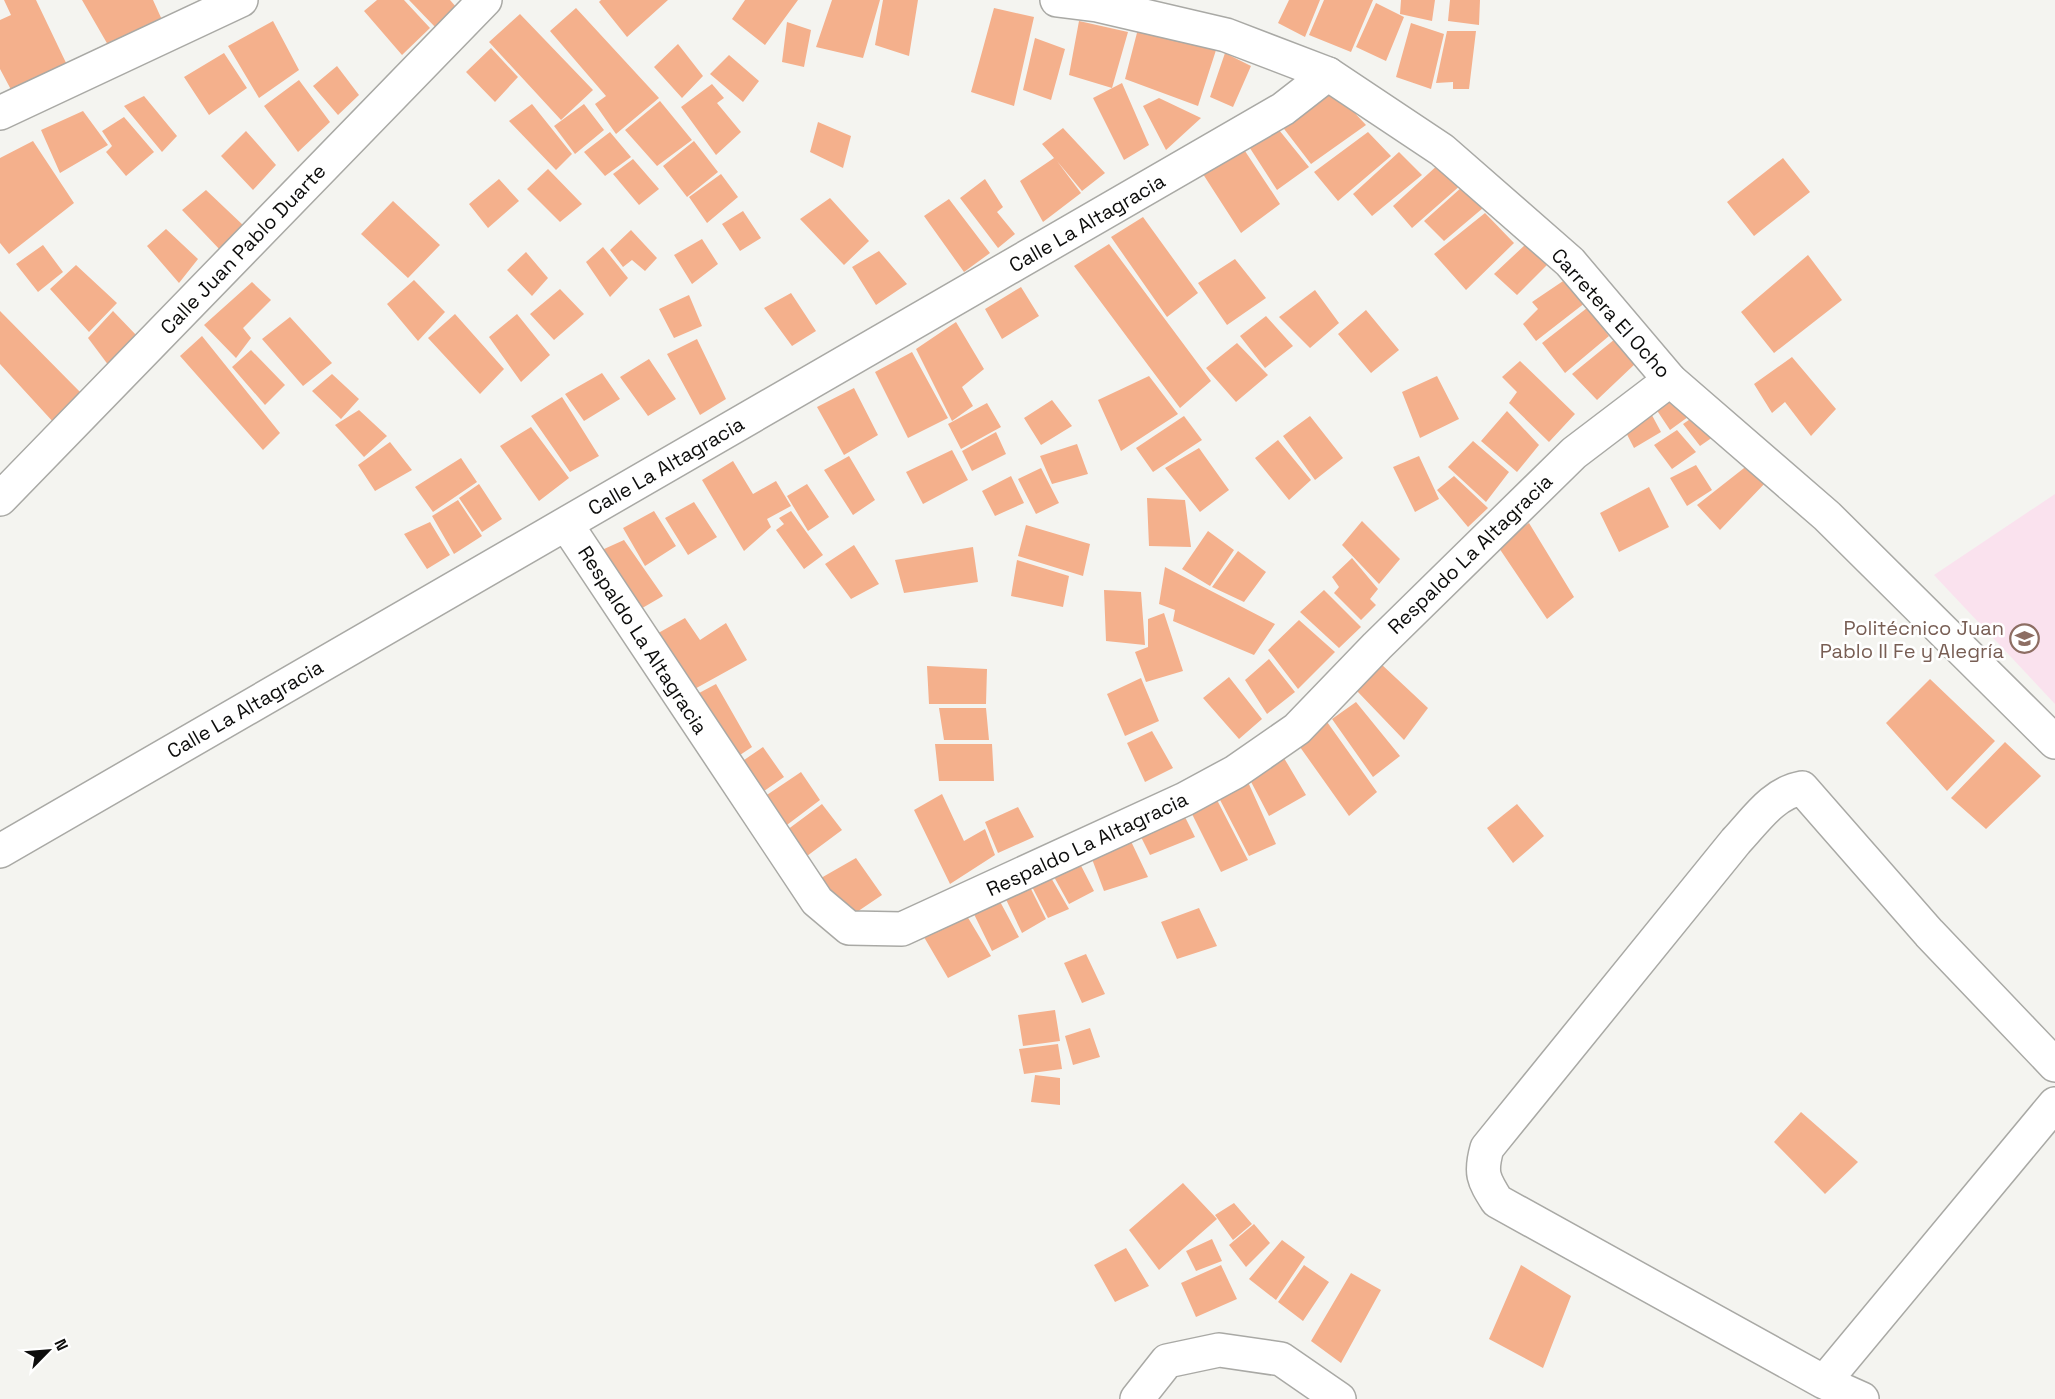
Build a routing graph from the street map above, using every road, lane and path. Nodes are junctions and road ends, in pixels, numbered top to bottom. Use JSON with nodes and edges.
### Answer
{"nodes":[{"id":1,"x":241,"y":0,"type":"edge"},
{"id":2,"x":485,"y":0,"type":"edge"},
{"id":3,"x":1057,"y":0,"type":"edge"},
{"id":4,"x":1328,"y":74,"type":"junction"},
{"id":5,"x":0,"y":113,"type":"edge"},
{"id":6,"x":1670,"y":380,"type":"junction"},
{"id":7,"x":0,"y":499,"type":"edge"},
{"id":8,"x":566,"y":524,"type":"junction"},
{"id":9,"x":2055,"y":742,"type":"edge"},
{"id":10,"x":0,"y":851,"type":"edge"},
{"id":11,"x":2055,"y":1065,"type":"edge"},
{"id":12,"x":2055,"y":1104,"type":"edge"},
{"id":13,"x":1824,"y":1382,"type":"junction"},
{"id":14,"x":1137,"y":1399,"type":"edge"},
{"id":15,"x":1339,"y":1399,"type":"edge"},
{"id":16,"x":1862,"y":1399,"type":"edge"}],
"edges":[{"from":1,"to":5,"type":"street"},
{"from":2,"to":7,"type":"street","name":"Calle Juan Pablo Duarte"},
{"from":3,"to":4,"type":"street","name":"Carretera El Ocho"},
{"from":4,"to":6,"type":"street","name":"Carretera El Ocho"},
{"from":4,"to":8,"type":"street","name":"Calle La Altagracia"},
{"from":6,"to":8,"type":"street","name":"Respaldo La Altagracia"},
{"from":6,"to":9,"type":"street","name":"Carretera El Ocho"},
{"from":8,"to":10,"type":"street","name":"Calle La Altagracia"},
{"from":11,"to":13,"type":"street"},
{"from":12,"to":13,"type":"street"},
{"from":13,"to":16,"type":"street"},
{"from":14,"to":15,"type":"street"}]}
